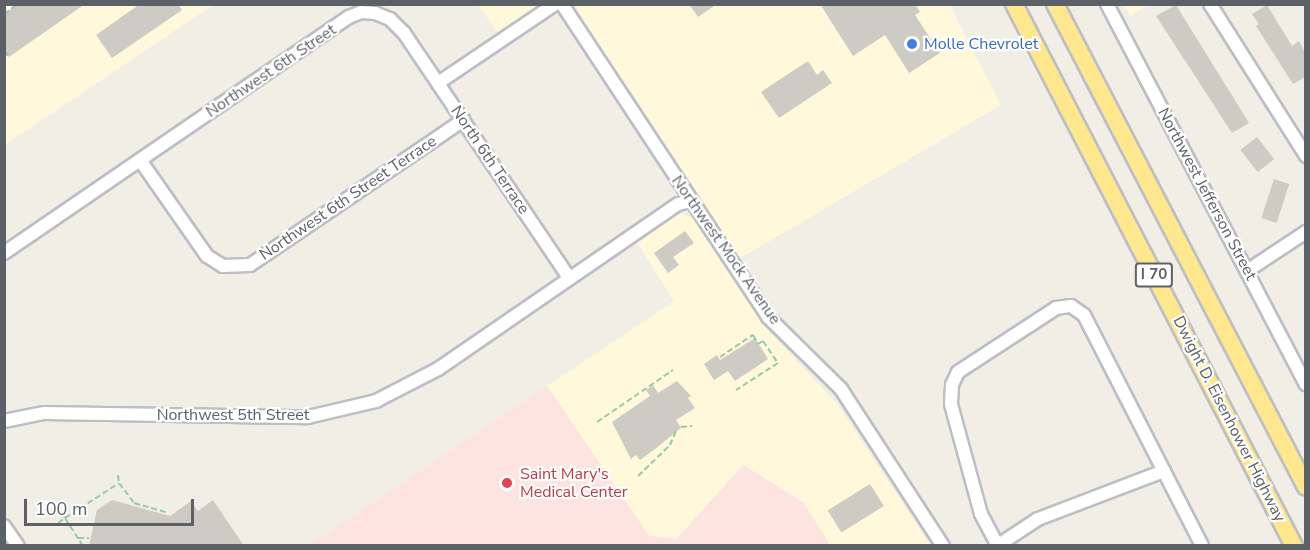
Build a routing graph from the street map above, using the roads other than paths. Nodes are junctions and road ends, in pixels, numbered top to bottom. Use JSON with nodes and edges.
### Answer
{"nodes":[{"id":1,"x":555,"y":4,"type":"edge"},
{"id":2,"x":562,"y":4,"type":"edge"},
{"id":3,"x":1014,"y":4,"type":"edge"},
{"id":4,"x":1055,"y":4,"type":"edge"},
{"id":5,"x":1107,"y":4,"type":"edge"},
{"id":6,"x":1210,"y":4,"type":"edge"},
{"id":7,"x":438,"y":83,"type":"junction"},
{"id":8,"x":463,"y":120,"type":"junction"},
{"id":9,"x":1305,"y":156,"type":"edge"},
{"id":10,"x":140,"y":159,"type":"junction"},
{"id":11,"x":691,"y":201,"type":"junction"},
{"id":12,"x":1305,"y":232,"type":"edge"},
{"id":13,"x":4,"y":253,"type":"edge"},
{"id":14,"x":1247,"y":271,"type":"junction"},
{"id":15,"x":569,"y":278,"type":"junction"},
{"id":16,"x":1305,"y":384,"type":"edge"},
{"id":17,"x":4,"y":421,"type":"edge"},
{"id":18,"x":1164,"y":471,"type":"junction"},
{"id":19,"x":1305,"y":487,"type":"edge"},
{"id":20,"x":4,"y":526,"type":"edge"},
{"id":21,"x":998,"y":545,"type":"edge"},
{"id":22,"x":18,"y":546,"type":"edge"},
{"id":23,"x":943,"y":546,"type":"edge"},
{"id":24,"x":1202,"y":546,"type":"edge"},
{"id":25,"x":1294,"y":546,"type":"edge"}],
"edges":[{"from":1,"to":7,"type":"street"},
{"from":2,"to":11,"type":"street","name":"Northwest Mock Avenue"},
{"from":3,"to":25,"type":"highway","name":"Dwight D. Eisenhower Highway","number":"I 70"},
{"from":4,"to":19,"type":"highway","number":"I 70"},
{"from":5,"to":14,"type":"street","name":"Northwest Jefferson Street"},
{"from":6,"to":9,"type":"street"},
{"from":7,"to":8,"type":"street","name":"North 6th Terrace"},
{"from":7,"to":10,"type":"street","name":"Northwest 6th Street"},
{"from":8,"to":10,"type":"street","name":"Northwest 6th Street Terrace"},
{"from":8,"to":15,"type":"street","name":"North 6th Terrace"},
{"from":10,"to":13,"type":"street","name":"Northwest 6th Street"},
{"from":11,"to":15,"type":"street","name":"Northwest 5th Street"},
{"from":11,"to":23,"type":"street","name":"Northwest Mock Avenue"},
{"from":12,"to":14,"type":"street"},
{"from":14,"to":16,"type":"street","name":"Northwest Jefferson Street"},
{"from":15,"to":17,"type":"street","name":"Northwest 5th Street"},
{"from":18,"to":21,"type":"street"},
{"from":18,"to":21,"type":"street"},
{"from":18,"to":24,"type":"street"},
{"from":20,"to":22,"type":"street"}]}
